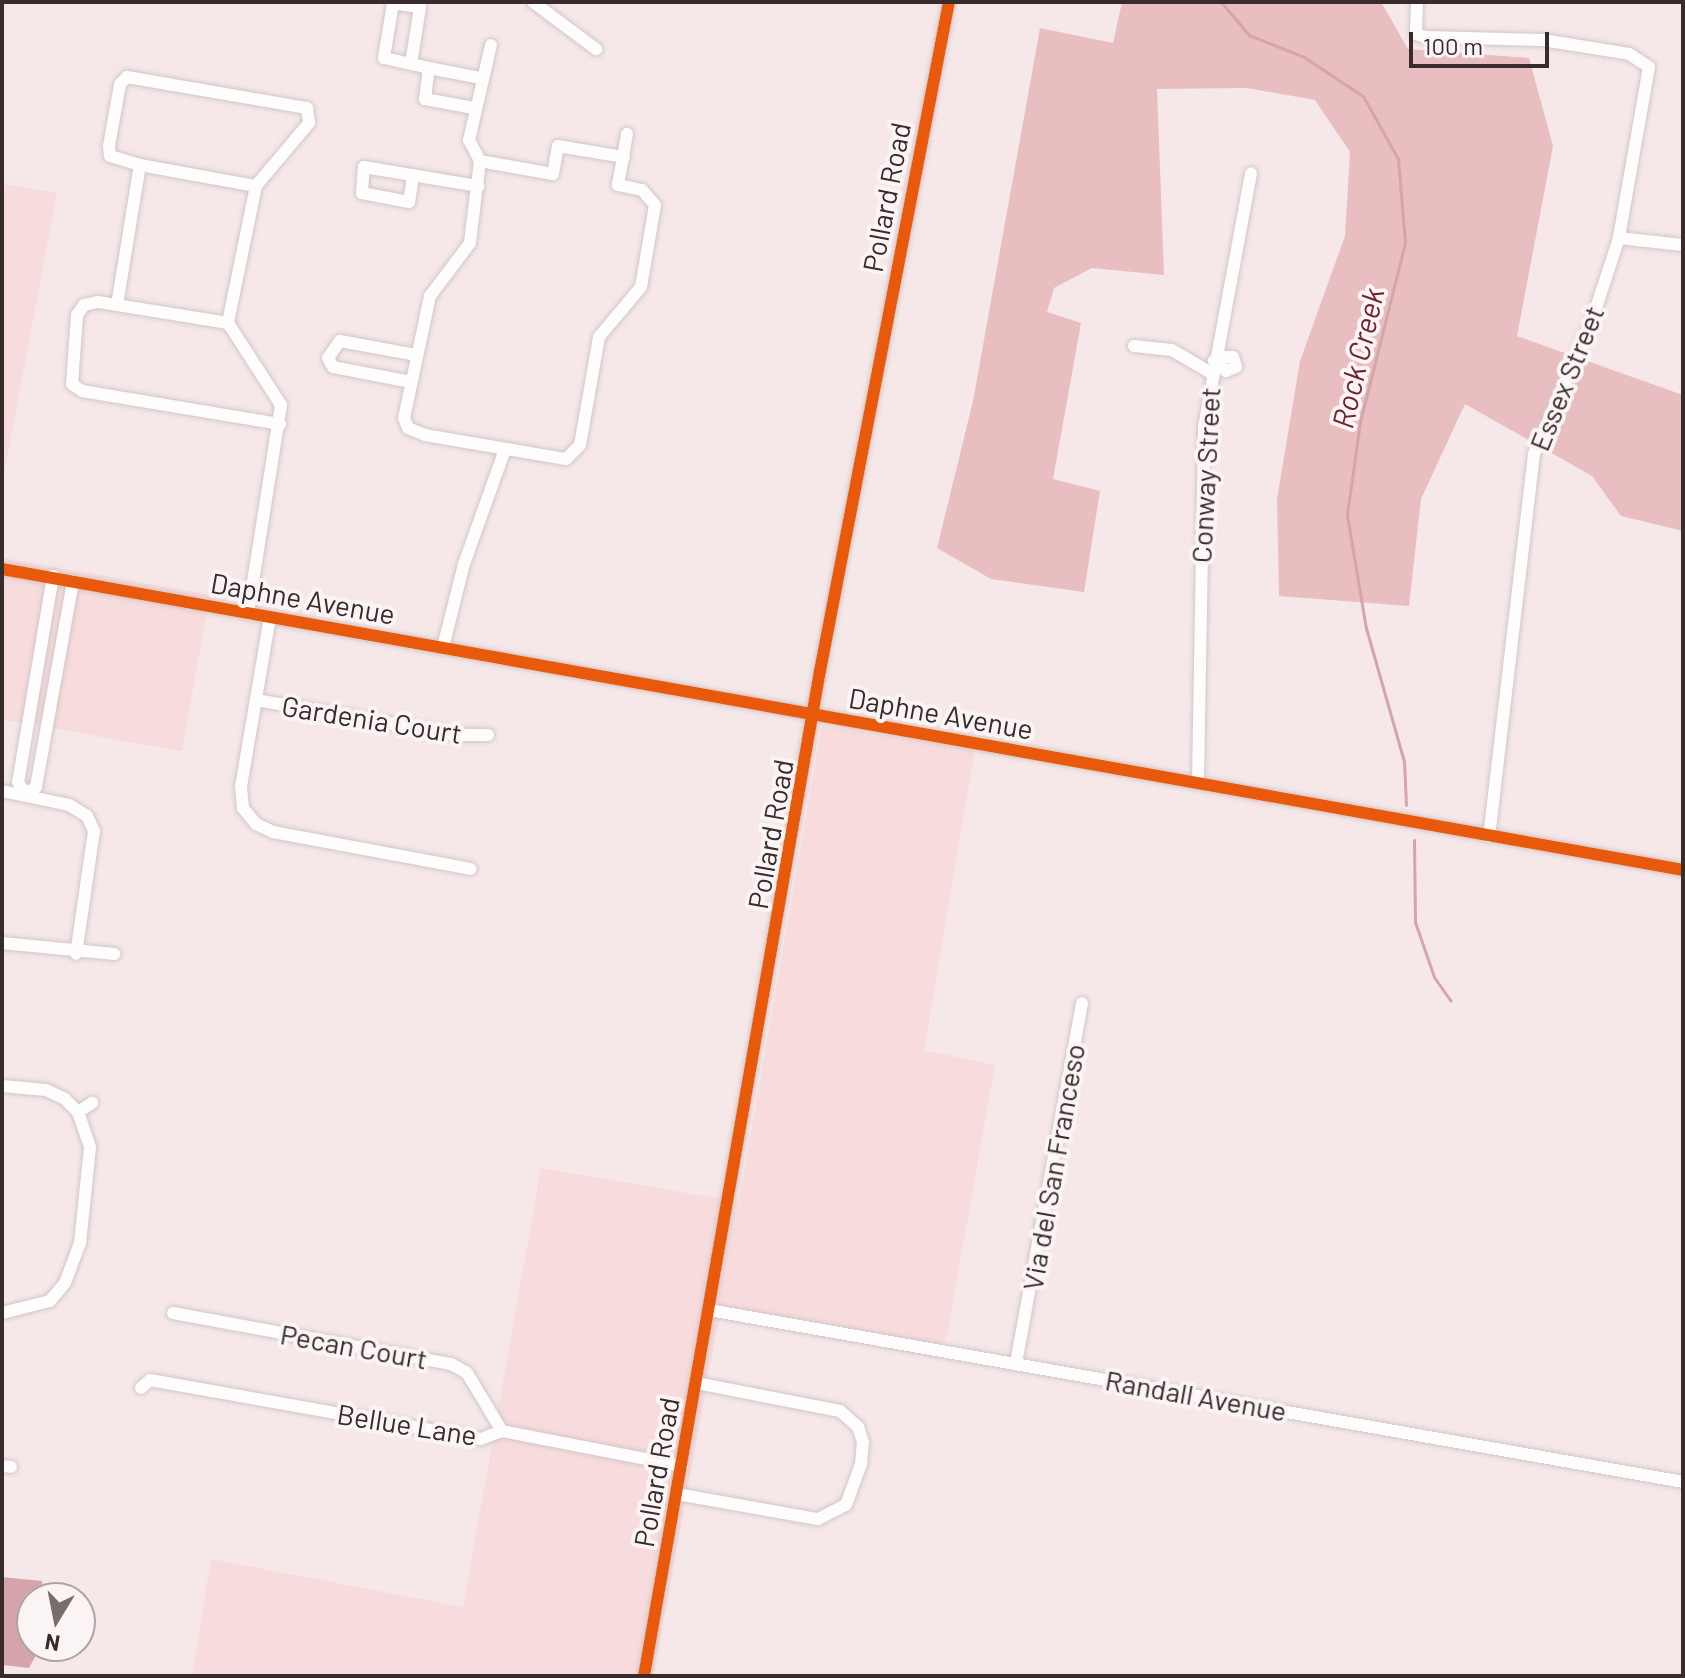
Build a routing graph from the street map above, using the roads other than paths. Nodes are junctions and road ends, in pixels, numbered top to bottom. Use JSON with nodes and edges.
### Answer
{"nodes":[{"id":1,"x":533,"y":2,"type":"edge"},
{"id":2,"x":949,"y":2,"type":"edge"},
{"id":3,"x":1417,"y":2,"type":"edge"},
{"id":4,"x":491,"y":45,"type":"dead end"},
{"id":5,"x":596,"y":49,"type":"dead end"},
{"id":6,"x":411,"y":64,"type":"junction"},
{"id":7,"x":429,"y":68,"type":"junction"},
{"id":8,"x":481,"y":78,"type":"junction"},
{"id":9,"x":474,"y":108,"type":"junction"},
{"id":10,"x":627,"y":134,"type":"dead end"},
{"id":11,"x":624,"y":157,"type":"junction"},
{"id":12,"x":480,"y":161,"type":"junction"},
{"id":13,"x":140,"y":165,"type":"junction"},
{"id":14,"x":1251,"y":173,"type":"dead end"},
{"id":15,"x":413,"y":175,"type":"junction"},
{"id":16,"x":256,"y":186,"type":"junction"},
{"id":17,"x":478,"y":186,"type":"junction"},
{"id":18,"x":1619,"y":238,"type":"junction"},
{"id":19,"x":1683,"y":245,"type":"edge"},
{"id":20,"x":117,"y":305,"type":"junction"},
{"id":21,"x":228,"y":323,"type":"junction"},
{"id":22,"x":1134,"y":346,"type":"dead end"},
{"id":23,"x":416,"y":355,"type":"junction"},
{"id":24,"x":1213,"y":367,"type":"junction"},
{"id":25,"x":411,"y":382,"type":"junction"},
{"id":26,"x":280,"y":424,"type":"junction"},
{"id":27,"x":504,"y":452,"type":"junction"},
{"id":28,"x":2,"y":569,"type":"edge"},
{"id":29,"x":53,"y":576,"type":"junction"},
{"id":30,"x":73,"y":581,"type":"junction"},
{"id":31,"x":248,"y":613,"type":"junction"},
{"id":32,"x":270,"y":617,"type":"junction"},
{"id":33,"x":443,"y":647,"type":"junction"},
{"id":34,"x":39,"y":666,"type":"junction"},
{"id":35,"x":57,"y":670,"type":"junction"},
{"id":36,"x":256,"y":700,"type":"junction"},
{"id":37,"x":815,"y":717,"type":"junction"},
{"id":38,"x":488,"y":735,"type":"dead end"},
{"id":39,"x":1198,"y":781,"type":"junction"},
{"id":40,"x":2,"y":791,"type":"edge"},
{"id":41,"x":25,"y":794,"type":"junction"},
{"id":42,"x":1489,"y":836,"type":"junction"},
{"id":43,"x":471,"y":869,"type":"dead end"},
{"id":44,"x":1683,"y":870,"type":"edge"},
{"id":45,"x":2,"y":943,"type":"edge"},
{"id":46,"x":76,"y":954,"type":"junction"},
{"id":47,"x":114,"y":954,"type":"dead end"},
{"id":48,"x":1082,"y":1003,"type":"dead end"},
{"id":49,"x":2,"y":1086,"type":"edge"},
{"id":50,"x":92,"y":1103,"type":"dead end"},
{"id":51,"x":78,"y":1112,"type":"junction"},
{"id":52,"x":709,"y":1310,"type":"junction"},
{"id":53,"x":2,"y":1313,"type":"edge"},
{"id":54,"x":173,"y":1313,"type":"dead end"},
{"id":55,"x":1019,"y":1364,"type":"junction"},
{"id":56,"x":696,"y":1383,"type":"junction"},
{"id":57,"x":141,"y":1388,"type":"dead end"},
{"id":58,"x":502,"y":1431,"type":"junction"},
{"id":59,"x":682,"y":1466,"type":"junction"},
{"id":60,"x":1683,"y":1482,"type":"edge"},
{"id":61,"x":677,"y":1494,"type":"junction"},
{"id":62,"x":644,"y":1676,"type":"edge"}],
"edges":[{"from":1,"to":5,"type":"street"},
{"from":2,"to":37,"type":"street","name":"Pollard Road"},
{"from":3,"to":18,"type":"street","name":"Essex Street"},
{"from":4,"to":8,"type":"street"},
{"from":6,"to":6,"type":"street"},
{"from":6,"to":7,"type":"street"},
{"from":7,"to":8,"type":"street"},
{"from":7,"to":9,"type":"street"},
{"from":8,"to":9,"type":"street"},
{"from":9,"to":12,"type":"street"},
{"from":10,"to":11,"type":"street"},
{"from":11,"to":12,"type":"street"},
{"from":11,"to":27,"type":"street"},
{"from":12,"to":17,"type":"street"},
{"from":13,"to":16,"type":"street"},
{"from":13,"to":16,"type":"street"},
{"from":13,"to":20,"type":"street"},
{"from":14,"to":24,"type":"street","name":"Conway Street"},
{"from":15,"to":15,"type":"street"},
{"from":15,"to":17,"type":"street"},
{"from":16,"to":21,"type":"street"},
{"from":17,"to":23,"type":"street"},
{"from":18,"to":19,"type":"street"},
{"from":18,"to":42,"type":"street","name":"Essex Street"},
{"from":20,"to":21,"type":"street"},
{"from":20,"to":26,"type":"street"},
{"from":21,"to":26,"type":"street"},
{"from":22,"to":24,"type":"street"},
{"from":23,"to":25,"type":"street"},
{"from":23,"to":25,"type":"street"},
{"from":24,"to":39,"type":"street","name":"Conway Street"},
{"from":25,"to":27,"type":"street"},
{"from":26,"to":31,"type":"street"},
{"from":27,"to":33,"type":"street"},
{"from":28,"to":29,"type":"street","name":"Daphne Avenue"},
{"from":29,"to":30,"type":"street","name":"Daphne Avenue"},
{"from":29,"to":34,"type":"street"},
{"from":30,"to":31,"type":"street","name":"Daphne Avenue"},
{"from":30,"to":35,"type":"street"},
{"from":31,"to":32,"type":"street","name":"Daphne Avenue"},
{"from":32,"to":33,"type":"street","name":"Daphne Avenue"},
{"from":32,"to":36,"type":"street"},
{"from":33,"to":37,"type":"street","name":"Daphne Avenue"},
{"from":34,"to":35,"type":"street"},
{"from":34,"to":41,"type":"street"},
{"from":35,"to":41,"type":"street"},
{"from":36,"to":38,"type":"street","name":"Gardenia Court"},
{"from":36,"to":43,"type":"street"},
{"from":37,"to":39,"type":"street","name":"Daphne Avenue"},
{"from":37,"to":52,"type":"street","name":"Pollard Road"},
{"from":39,"to":42,"type":"street","name":"Daphne Avenue"},
{"from":40,"to":41,"type":"street"},
{"from":41,"to":46,"type":"street"},
{"from":42,"to":44,"type":"street","name":"Daphne Avenue"},
{"from":45,"to":46,"type":"street"},
{"from":46,"to":47,"type":"street"},
{"from":48,"to":55,"type":"street","name":"Via del San Franceso"},
{"from":49,"to":51,"type":"street"},
{"from":50,"to":51,"type":"street"},
{"from":51,"to":53,"type":"street"},
{"from":52,"to":55,"type":"street","name":"Randall Avenue"},
{"from":52,"to":56,"type":"street","name":"Pollard Road"},
{"from":54,"to":58,"type":"street","name":"Pecan Court"},
{"from":55,"to":60,"type":"street","name":"Randall Avenue"},
{"from":56,"to":59,"type":"street","name":"Pollard Road"},
{"from":56,"to":61,"type":"street"},
{"from":57,"to":58,"type":"street","name":"Bellue Lane"},
{"from":58,"to":59,"type":"street","name":"Bellue Lane"},
{"from":59,"to":61,"type":"street","name":"Pollard Road"},
{"from":61,"to":62,"type":"street","name":"Pollard Road"}]}
